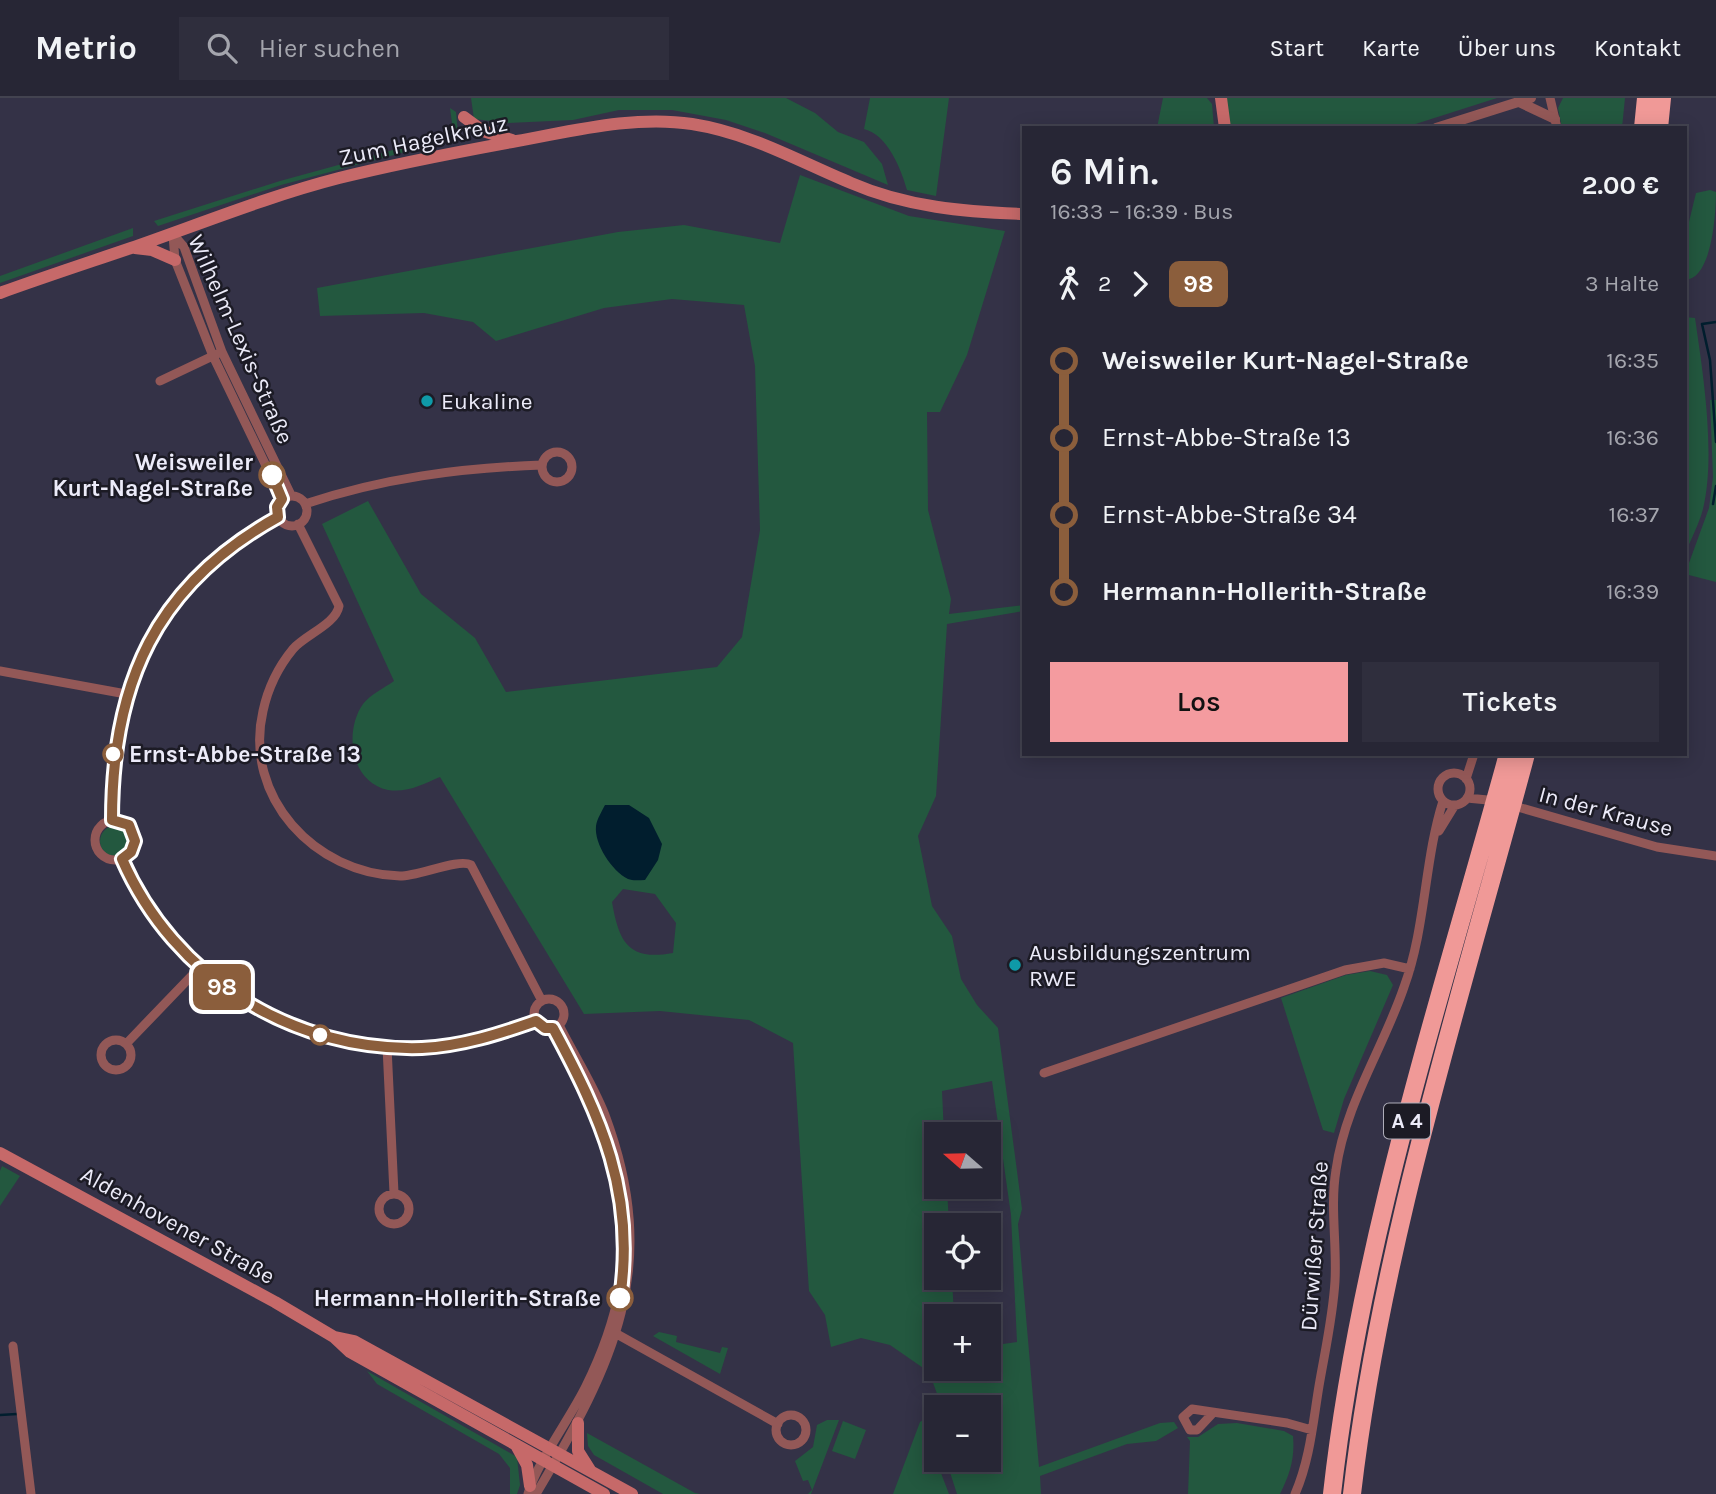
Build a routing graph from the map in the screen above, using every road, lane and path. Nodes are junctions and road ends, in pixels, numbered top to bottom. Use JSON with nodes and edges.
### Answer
{"nodes":[{"id":1,"x":1221,"y":98,"type":"edge"},
{"id":2,"x":1531,"y":98,"type":"edge"},
{"id":3,"x":1550,"y":98,"type":"edge"},
{"id":4,"x":1646,"y":98,"type":"edge"},
{"id":5,"x":1662,"y":98,"type":"edge"},
{"id":6,"x":1518,"y":102,"type":"junction"},
{"id":7,"x":464,"y":117,"type":"dead end"},
{"id":8,"x":1556,"y":123,"type":"edge"},
{"id":9,"x":1225,"y":126,"type":"edge"},
{"id":10,"x":1442,"y":126,"type":"edge"},
{"id":11,"x":1643,"y":126,"type":"edge"},
{"id":12,"x":1659,"y":126,"type":"edge"},
{"id":13,"x":516,"y":141,"type":"junction"},
{"id":14,"x":1022,"y":214,"type":"edge"},
{"id":15,"x":172,"y":233,"type":"junction"},
{"id":16,"x":131,"y":248,"type":"junction"},
{"id":17,"x":175,"y":260,"type":"junction"},
{"id":18,"x":0,"y":293,"type":"edge"},
{"id":19,"x":218,"y":354,"type":"junction"},
{"id":20,"x":160,"y":381,"type":"dead end"},
{"id":21,"x":542,"y":465,"type":"dead end"},
{"id":22,"x":287,"y":497,"type":"junction"},
{"id":23,"x":305,"y":504,"type":"junction"},
{"id":24,"x":278,"y":517,"type":"junction"},
{"id":25,"x":298,"y":524,"type":"junction"},
{"id":26,"x":0,"y":671,"type":"edge"},
{"id":27,"x":126,"y":694,"type":"junction"},
{"id":28,"x":1470,"y":756,"type":"edge"},
{"id":29,"x":1471,"y":756,"type":"edge"},
{"id":30,"x":1507,"y":756,"type":"edge"},
{"id":31,"x":1525,"y":756,"type":"edge"},
{"id":32,"x":1457,"y":773,"type":"junction"},
{"id":33,"x":1471,"y":791,"type":"junction"},
{"id":34,"x":1443,"y":801,"type":"junction"},
{"id":35,"x":1455,"y":805,"type":"junction"},
{"id":36,"x":112,"y":820,"type":"junction"},
{"id":37,"x":1432,"y":846,"type":"junction"},
{"id":38,"x":1716,"y":856,"type":"edge"},
{"id":39,"x":122,"y":859,"type":"junction"},
{"id":40,"x":199,"y":968,"type":"junction"},
{"id":41,"x":1410,"y":970,"type":"junction"},
{"id":42,"x":542,"y":1000,"type":"junction"},
{"id":43,"x":536,"y":1021,"type":"junction"},
{"id":44,"x":556,"y":1027,"type":"junction"},
{"id":45,"x":126,"y":1044,"type":"dead end"},
{"id":46,"x":387,"y":1047,"type":"junction"},
{"id":47,"x":1044,"y":1073,"type":"dead end"},
{"id":48,"x":0,"y":1153,"type":"edge"},
{"id":49,"x":394,"y":1193,"type":"dead end"},
{"id":50,"x":614,"y":1333,"type":"junction"},
{"id":51,"x":334,"y":1337,"type":"junction"},
{"id":52,"x":13,"y":1346,"type":"dead end"},
{"id":53,"x":1212,"y":1414,"type":"dead end"},
{"id":54,"x":578,"y":1423,"type":"junction"},
{"id":55,"x":778,"y":1424,"type":"dead end"},
{"id":56,"x":1312,"y":1430,"type":"junction"},
{"id":57,"x":516,"y":1445,"type":"junction"},
{"id":58,"x":556,"y":1452,"type":"junction"},
{"id":59,"x":549,"y":1464,"type":"junction"},
{"id":60,"x":590,"y":1470,"type":"junction"},
{"id":61,"x":532,"y":1491,"type":"edge"},
{"id":62,"x":30,"y":1494,"type":"edge"},
{"id":63,"x":604,"y":1494,"type":"edge"},
{"id":64,"x":632,"y":1494,"type":"edge"},
{"id":65,"x":1295,"y":1494,"type":"edge"},
{"id":66,"x":1332,"y":1494,"type":"edge"},
{"id":67,"x":1352,"y":1494,"type":"edge"}],
"edges":[{"from":1,"to":9,"type":"main road"},
{"from":2,"to":6,"type":"street"},
{"from":3,"to":8,"type":"street"},
{"from":4,"to":11,"type":"highway"},
{"from":5,"to":12,"type":"highway"},
{"from":6,"to":8,"type":"street"},
{"from":6,"to":10,"type":"street"},
{"from":7,"to":13,"type":"main road"},
{"from":13,"to":14,"type":"main road","name":"Zum Hagelkreuz"},
{"from":13,"to":15,"type":"main road","name":"Zum Hagelkreuz"},
{"from":15,"to":16,"type":"main road","name":"Zum Hagelkreuz"},
{"from":15,"to":17,"type":"street","name":"Wilhelm-Lexis-Straße"},
{"from":15,"to":19,"type":"street","name":"Wilhelm-Lexis-Straße"},
{"from":16,"to":17,"type":"main road"},
{"from":16,"to":18,"type":"main road","name":"Zum Hagelkreuz"},
{"from":17,"to":19,"type":"street","name":"Wilhelm-Lexis-Straße"},
{"from":19,"to":20,"type":"street"},
{"from":19,"to":22,"type":"street","name":"Wilhelm-Lexis-Straße"},
{"from":21,"to":23,"type":"street"},
{"from":22,"to":23,"type":"street"},
{"from":22,"to":24,"type":"street"},
{"from":23,"to":25,"type":"street"},
{"from":24,"to":25,"type":"street"},
{"from":24,"to":27,"type":"street"},
{"from":25,"to":42,"type":"street"},
{"from":26,"to":27,"type":"street"},
{"from":27,"to":36,"type":"street"},
{"from":28,"to":32,"type":"street"},
{"from":29,"to":33,"type":"street"},
{"from":30,"to":66,"type":"highway","number":"A 4"},
{"from":31,"to":67,"type":"highway","number":"A 4"},
{"from":32,"to":33,"type":"street"},
{"from":32,"to":34,"type":"street"},
{"from":33,"to":35,"type":"street"},
{"from":33,"to":38,"type":"street","name":"In der Krause"},
{"from":34,"to":35,"type":"street"},
{"from":34,"to":37,"type":"street","name":"Dürwißer Straße"},
{"from":35,"to":37,"type":"street","name":"Dürwißer Straße"},
{"from":36,"to":39,"type":"street"},
{"from":36,"to":39,"type":"street"},
{"from":37,"to":41,"type":"street","name":"Dürwißer Straße"},
{"from":39,"to":40,"type":"street"},
{"from":40,"to":45,"type":"street"},
{"from":40,"to":46,"type":"street"},
{"from":41,"to":47,"type":"street"},
{"from":41,"to":56,"type":"street","name":"Dürwißer Straße"},
{"from":42,"to":43,"type":"street"},
{"from":42,"to":44,"type":"street"},
{"from":43,"to":44,"type":"street"},
{"from":43,"to":46,"type":"street"},
{"from":44,"to":50,"type":"street"},
{"from":46,"to":49,"type":"street"},
{"from":48,"to":51,"type":"main road","name":"Aldenhovener Straße"},
{"from":50,"to":54,"type":"street"},
{"from":50,"to":55,"type":"street"},
{"from":50,"to":58,"type":"street"},
{"from":51,"to":57,"type":"main road","name":"Aldenhovener Straße"},
{"from":51,"to":58,"type":"main road","name":"Aldenhovener Straße"},
{"from":52,"to":62,"type":"street"},
{"from":53,"to":56,"type":"street"},
{"from":54,"to":58,"type":"street"},
{"from":54,"to":60,"type":"main road"},
{"from":56,"to":65,"type":"street","name":"Dürwißer Straße"},
{"from":57,"to":59,"type":"main road","name":"Aldenhovener Straße"},
{"from":57,"to":61,"type":"main road"},
{"from":58,"to":59,"type":"street"},
{"from":58,"to":60,"type":"main road","name":"Aldenhovener Straße"},
{"from":59,"to":61,"type":"street"},
{"from":59,"to":63,"type":"main road","name":"Aldenhovener Straße"},
{"from":60,"to":64,"type":"main road","name":"Aldenhovener Straße"}]}
